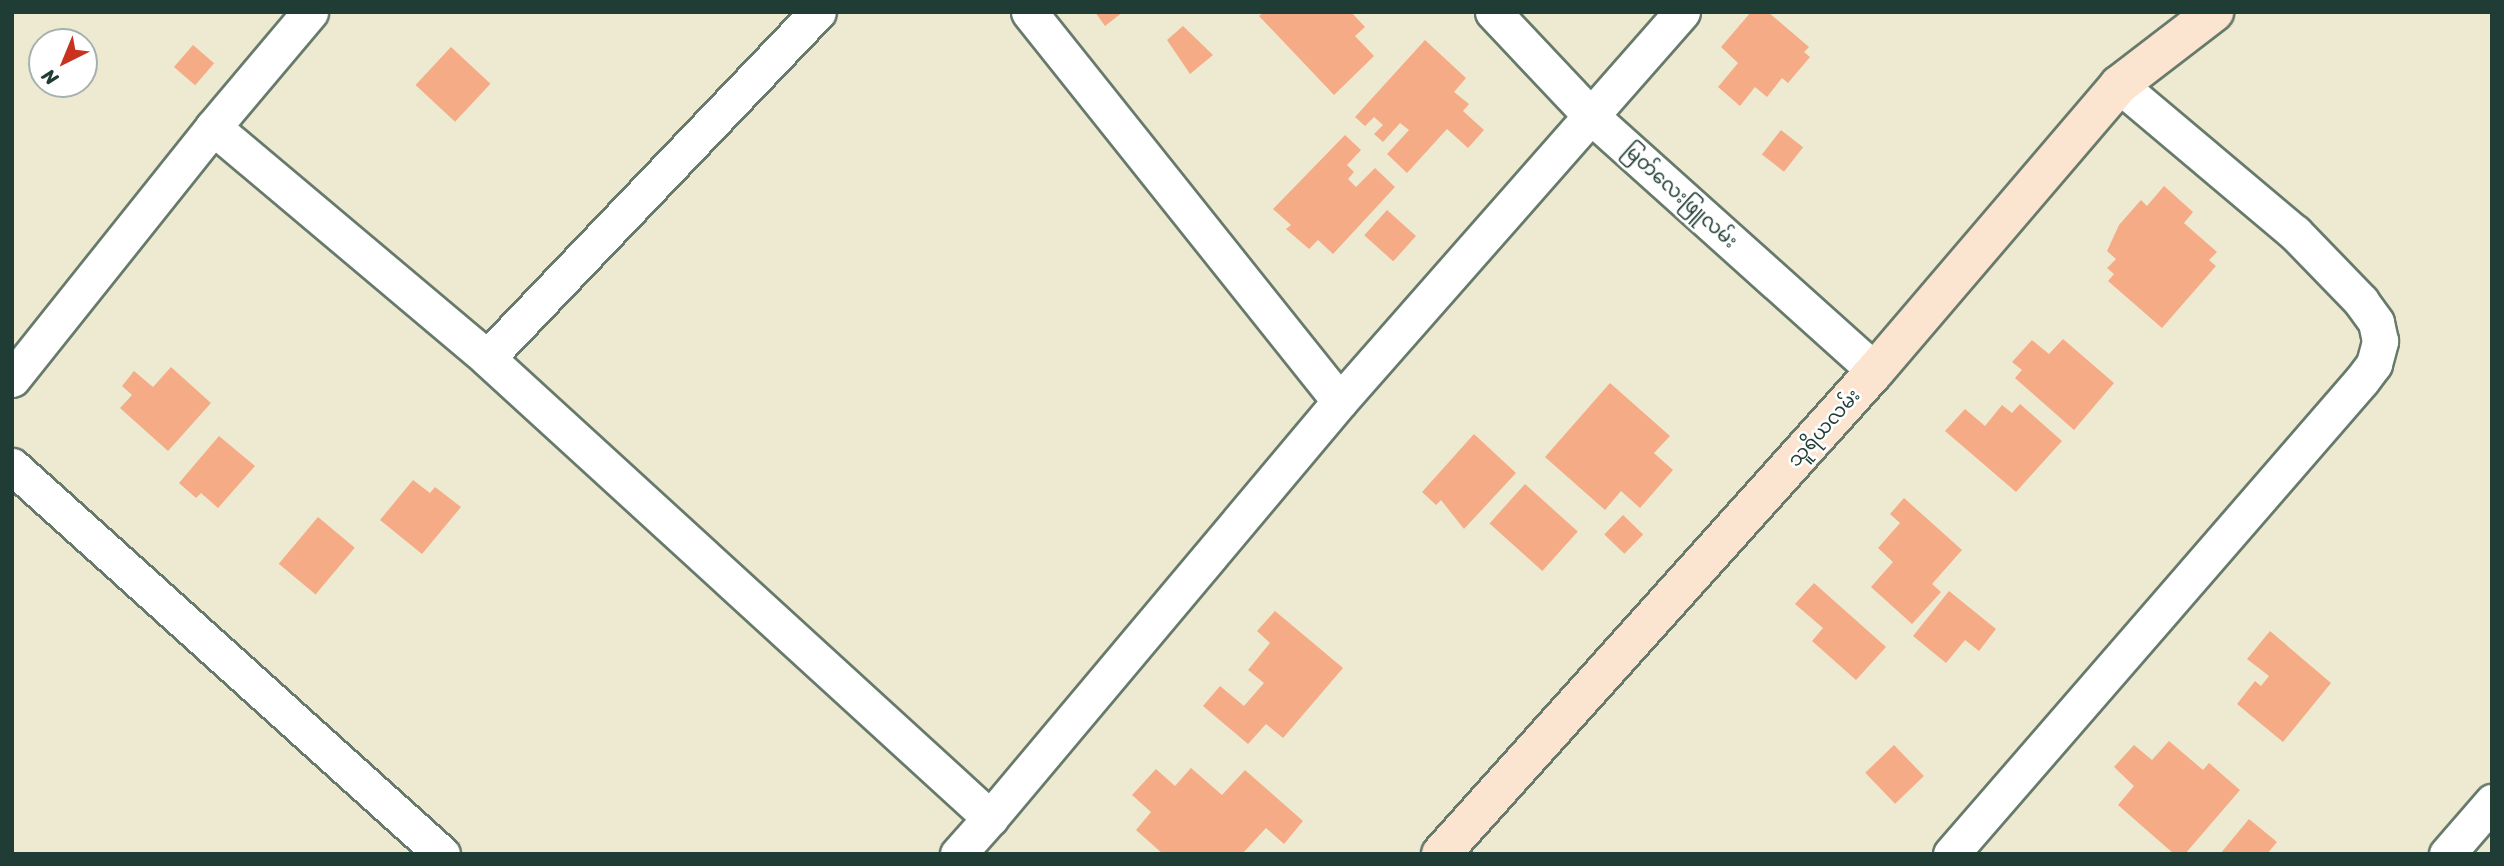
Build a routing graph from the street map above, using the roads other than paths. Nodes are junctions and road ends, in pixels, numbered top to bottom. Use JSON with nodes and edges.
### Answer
{"nodes":[{"id":1,"x":310,"y":12,"type":"edge"},
{"id":2,"x":818,"y":12,"type":"edge"},
{"id":3,"x":1030,"y":12,"type":"edge"},
{"id":4,"x":1493,"y":12,"type":"edge"},
{"id":5,"x":1682,"y":12,"type":"edge"},
{"id":6,"x":2214,"y":12,"type":"edge"},
{"id":7,"x":2119,"y":85,"type":"junction"},
{"id":8,"x":1591,"y":116,"type":"junction"},
{"id":9,"x":213,"y":127,"type":"junction"},
{"id":10,"x":487,"y":358,"type":"junction"},
{"id":11,"x":1875,"y":371,"type":"junction"},
{"id":12,"x":12,"y":379,"type":"edge"},
{"id":13,"x":1340,"y":401,"type":"junction"},
{"id":14,"x":12,"y":466,"type":"edge"},
{"id":15,"x":2492,"y":802,"type":"edge"},
{"id":16,"x":990,"y":818,"type":"junction"},
{"id":17,"x":442,"y":854,"type":"edge"},
{"id":18,"x":958,"y":854,"type":"edge"},
{"id":19,"x":1441,"y":854,"type":"edge"},
{"id":20,"x":1951,"y":854,"type":"edge"},
{"id":21,"x":2447,"y":854,"type":"edge"}],
"edges":[{"from":1,"to":9,"type":"street"},
{"from":2,"to":10,"type":"street"},
{"from":3,"to":13,"type":"street"},
{"from":4,"to":8,"type":"street","name":"မြတ်လေးဖြူလမ်း"},
{"from":5,"to":8,"type":"street"},
{"from":6,"to":7,"type":"street","name":"သူရိယလမ်း"},
{"from":7,"to":11,"type":"street","name":"သူရိယလမ်း"},
{"from":7,"to":20,"type":"street"},
{"from":8,"to":11,"type":"street","name":"မြတ်လေးဖြူလမ်း"},
{"from":8,"to":13,"type":"street"},
{"from":9,"to":10,"type":"street"},
{"from":9,"to":12,"type":"street"},
{"from":10,"to":16,"type":"street"},
{"from":11,"to":19,"type":"street","name":"သူရိယလမ်း"},
{"from":13,"to":16,"type":"street"},
{"from":14,"to":17,"type":"street"},
{"from":15,"to":21,"type":"street"},
{"from":16,"to":18,"type":"street"}]}
